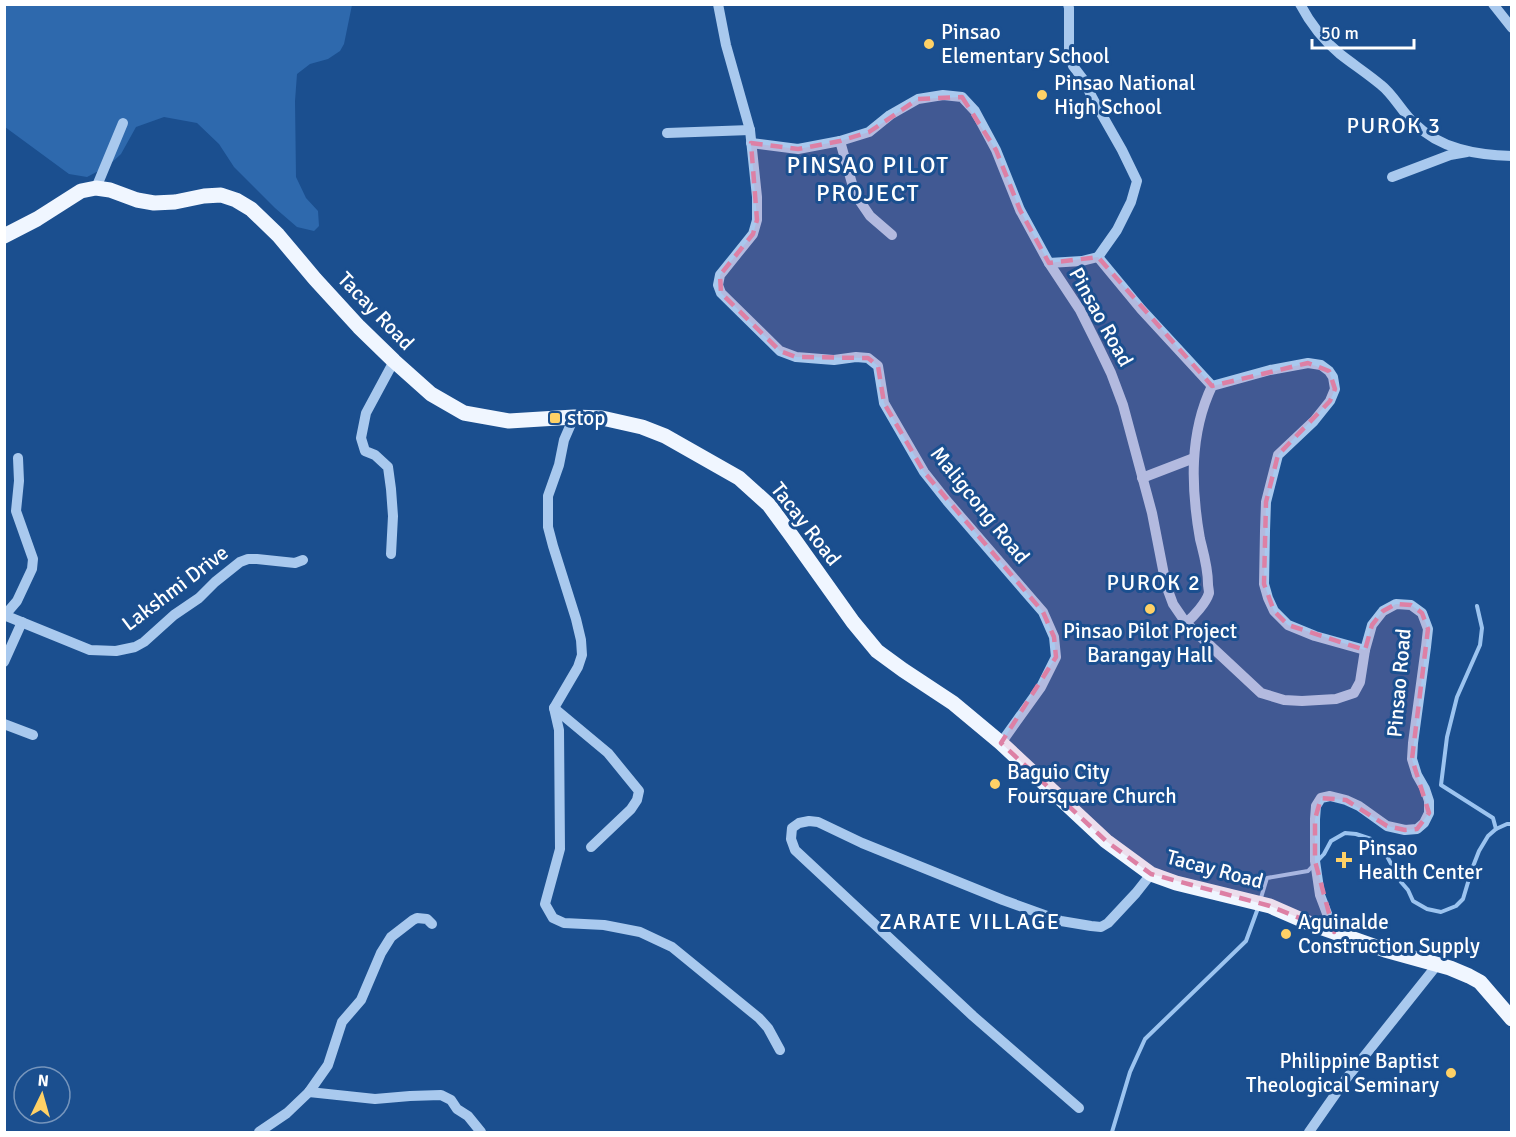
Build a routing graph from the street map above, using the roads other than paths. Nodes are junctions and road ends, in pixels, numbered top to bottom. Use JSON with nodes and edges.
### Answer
{"nodes":[{"id":1,"x":718,"y":4,"type":"edge"},
{"id":2,"x":1068,"y":4,"type":"edge"},
{"id":3,"x":1300,"y":4,"type":"edge"},
{"id":4,"x":1493,"y":4,"type":"edge"},
{"id":5,"x":1512,"y":28,"type":"edge"},
{"id":6,"x":123,"y":123,"type":"dead end"},
{"id":7,"x":750,"y":130,"type":"junction"},
{"id":8,"x":667,"y":133,"type":"dead end"},
{"id":9,"x":840,"y":141,"type":"junction"},
{"id":10,"x":751,"y":143,"type":"junction"},
{"id":11,"x":1467,"y":152,"type":"junction"},
{"id":12,"x":1512,"y":156,"type":"edge"},
{"id":13,"x":1392,"y":177,"type":"dead end"},
{"id":14,"x":96,"y":188,"type":"junction"},
{"id":15,"x":892,"y":235,"type":"dead end"},
{"id":16,"x":4,"y":236,"type":"edge"},
{"id":17,"x":1098,"y":257,"type":"junction"},
{"id":18,"x":1048,"y":263,"type":"junction"},
{"id":19,"x":394,"y":361,"type":"junction"},
{"id":20,"x":1212,"y":386,"type":"junction"},
{"id":21,"x":574,"y":417,"type":"junction"},
{"id":22,"x":18,"y":458,"type":"dead end"},
{"id":23,"x":1194,"y":458,"type":"junction"},
{"id":24,"x":1142,"y":478,"type":"junction"},
{"id":25,"x":391,"y":554,"type":"dead end"},
{"id":26,"x":303,"y":560,"type":"dead end"},
{"id":27,"x":5,"y":615,"type":"edge"},
{"id":28,"x":22,"y":622,"type":"junction"},
{"id":29,"x":1186,"y":623,"type":"junction"},
{"id":30,"x":1365,"y":650,"type":"junction"},
{"id":31,"x":4,"y":662,"type":"edge"},
{"id":32,"x":554,"y":708,"type":"junction"},
{"id":33,"x":4,"y":724,"type":"edge"},
{"id":34,"x":33,"y":735,"type":"dead end"},
{"id":35,"x":1001,"y":743,"type":"junction"},
{"id":36,"x":591,"y":847,"type":"dead end"},
{"id":37,"x":1151,"y":874,"type":"junction"},
{"id":38,"x":432,"y":924,"type":"dead end"},
{"id":39,"x":1334,"y":932,"type":"junction"},
{"id":40,"x":1437,"y":965,"type":"junction"},
{"id":41,"x":1512,"y":1020,"type":"edge"},
{"id":42,"x":780,"y":1050,"type":"dead end"},
{"id":43,"x":309,"y":1092,"type":"junction"},
{"id":44,"x":1079,"y":1108,"type":"dead end"},
{"id":45,"x":259,"y":1132,"type":"edge"},
{"id":46,"x":480,"y":1132,"type":"edge"},
{"id":47,"x":1309,"y":1132,"type":"edge"}],
"edges":[{"from":1,"to":7,"type":"street","name":"Maligcong Road"},
{"from":2,"to":17,"type":"street"},
{"from":3,"to":11,"type":"street"},
{"from":4,"to":5,"type":"street"},
{"from":6,"to":14,"type":"street"},
{"from":7,"to":8,"type":"street"},
{"from":7,"to":10,"type":"street","name":"Maligcong Road"},
{"from":9,"to":10,"type":"street"},
{"from":9,"to":15,"type":"street"},
{"from":9,"to":18,"type":"street","name":"Pinsao Road"},
{"from":10,"to":35,"type":"street","name":"Maligcong Road"},
{"from":11,"to":12,"type":"street"},
{"from":11,"to":13,"type":"street"},
{"from":14,"to":16,"type":"main road"},
{"from":14,"to":19,"type":"main road","name":"Tacay Road"},
{"from":17,"to":18,"type":"street"},
{"from":17,"to":20,"type":"street"},
{"from":18,"to":24,"type":"street","name":"Pinsao Road"},
{"from":19,"to":21,"type":"main road","name":"Tacay Road"},
{"from":19,"to":25,"type":"street"},
{"from":20,"to":23,"type":"street"},
{"from":20,"to":30,"type":"street"},
{"from":21,"to":32,"type":"street"},
{"from":21,"to":35,"type":"main road","name":"Tacay Road"},
{"from":22,"to":27,"type":"street"},
{"from":23,"to":24,"type":"street"},
{"from":23,"to":29,"type":"street"},
{"from":24,"to":29,"type":"street","name":"Pinsao Road"},
{"from":26,"to":28,"type":"street","name":"Lakshmi Drive"},
{"from":27,"to":28,"type":"street","name":"Lakshmi Drive"},
{"from":28,"to":31,"type":"street"},
{"from":29,"to":30,"type":"street","name":"Pinsao Road"},
{"from":30,"to":39,"type":"street","name":"Pinsao Road"},
{"from":32,"to":36,"type":"street"},
{"from":32,"to":42,"type":"street"},
{"from":33,"to":34,"type":"street"},
{"from":35,"to":37,"type":"main road","name":"Tacay Road"},
{"from":37,"to":39,"type":"main road","name":"Tacay Road"},
{"from":37,"to":44,"type":"street"},
{"from":38,"to":43,"type":"street"},
{"from":39,"to":40,"type":"main road","name":"Tacay Road"},
{"from":40,"to":41,"type":"main road","name":"Tacay Road"},
{"from":40,"to":47,"type":"street"},
{"from":43,"to":45,"type":"street"},
{"from":43,"to":46,"type":"street"}]}
